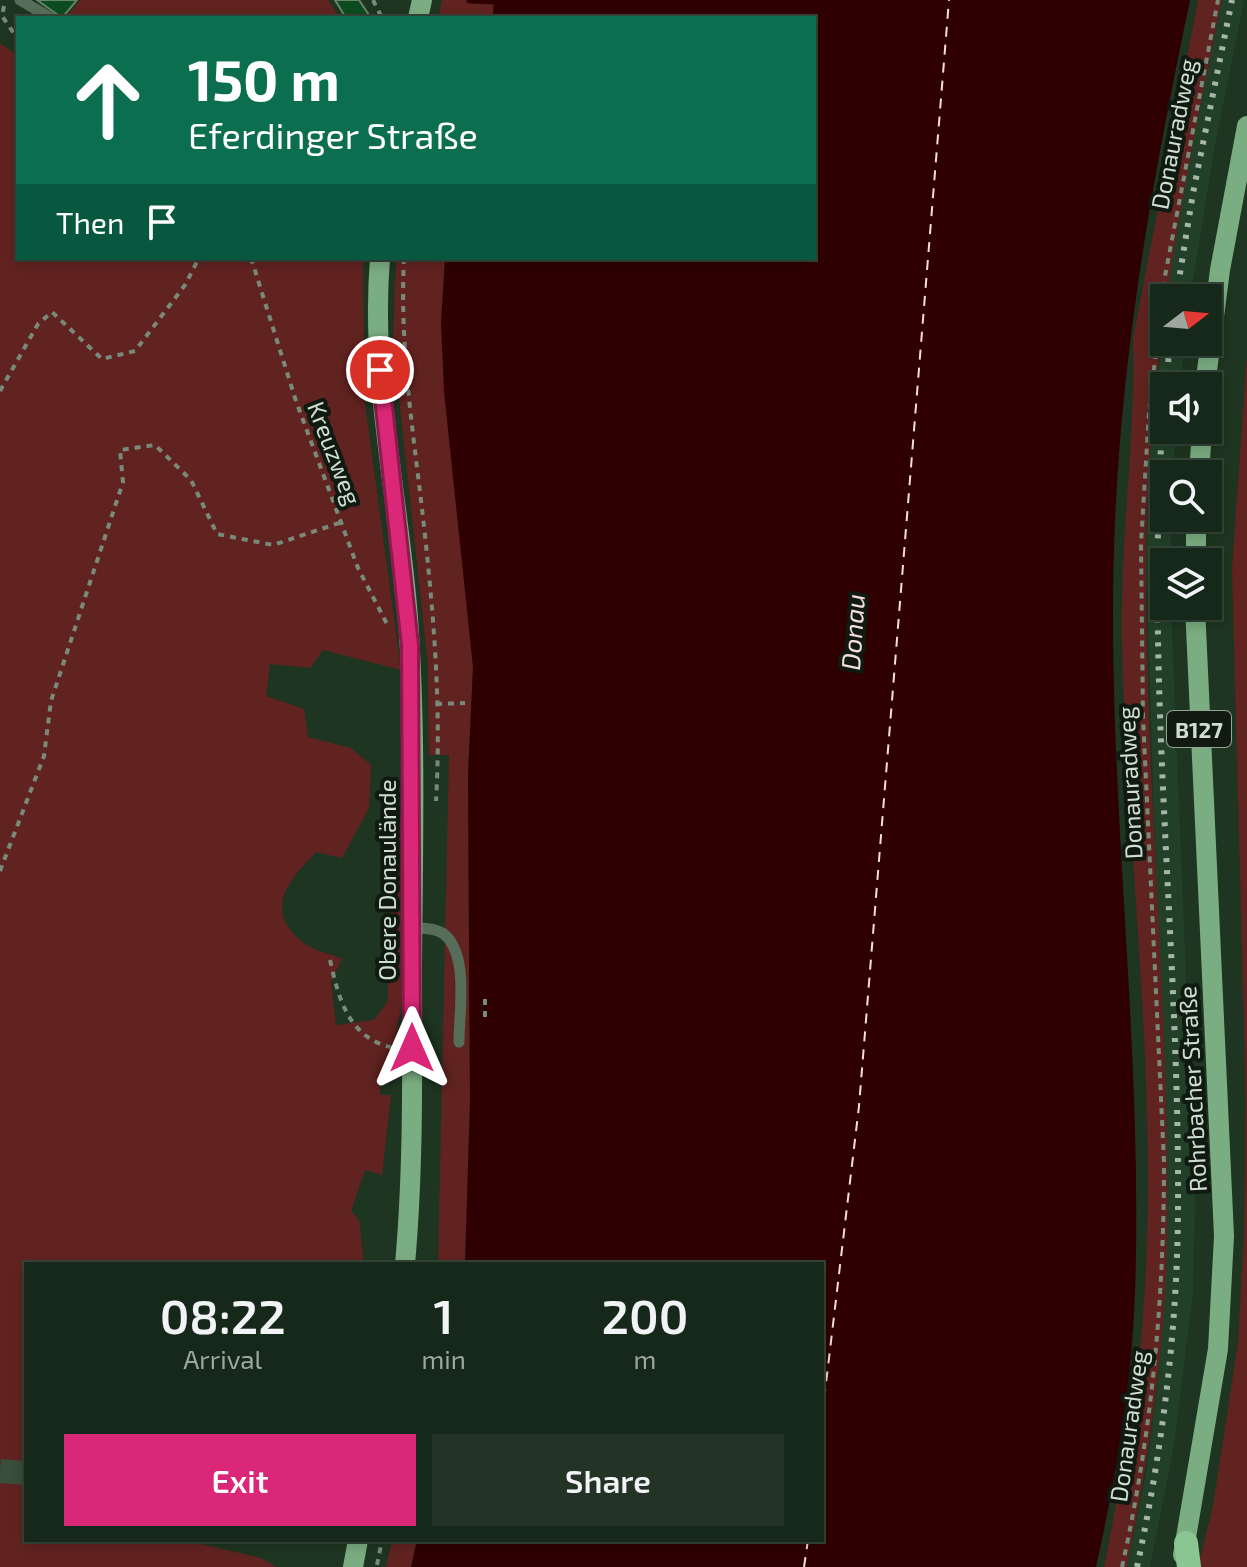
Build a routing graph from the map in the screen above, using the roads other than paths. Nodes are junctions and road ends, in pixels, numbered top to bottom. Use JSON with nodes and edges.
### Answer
{"nodes":[{"id":1,"x":20,"y":0,"type":"edge"},
{"id":2,"x":48,"y":16,"type":"edge"},
{"id":3,"x":1247,"y":126,"type":"edge"},
{"id":4,"x":380,"y":260,"type":"edge"},
{"id":5,"x":1207,"y":372,"type":"edge"},
{"id":6,"x":1196,"y":620,"type":"edge"},
{"id":7,"x":413,"y":928,"type":"junction"},
{"id":8,"x":459,"y":1042,"type":"dead end"},
{"id":9,"x":405,"y":1262,"type":"edge"},
{"id":10,"x":358,"y":1542,"type":"edge"},
{"id":11,"x":1185,"y":1559,"type":"edge"},
{"id":12,"x":353,"y":1567,"type":"edge"}],
"edges":[{"from":1,"to":2,"type":"lane"},
{"from":3,"to":5,"type":"main road"},
{"from":4,"to":7,"type":"main road","name":"Obere Donaulände"},
{"from":6,"to":11,"type":"main road","name":"Rohrbacher Straße","number":"B127"},
{"from":7,"to":8,"type":"lane"},
{"from":7,"to":9,"type":"main road","name":"Obere Donaulände"},
{"from":10,"to":12,"type":"main road"}]}
